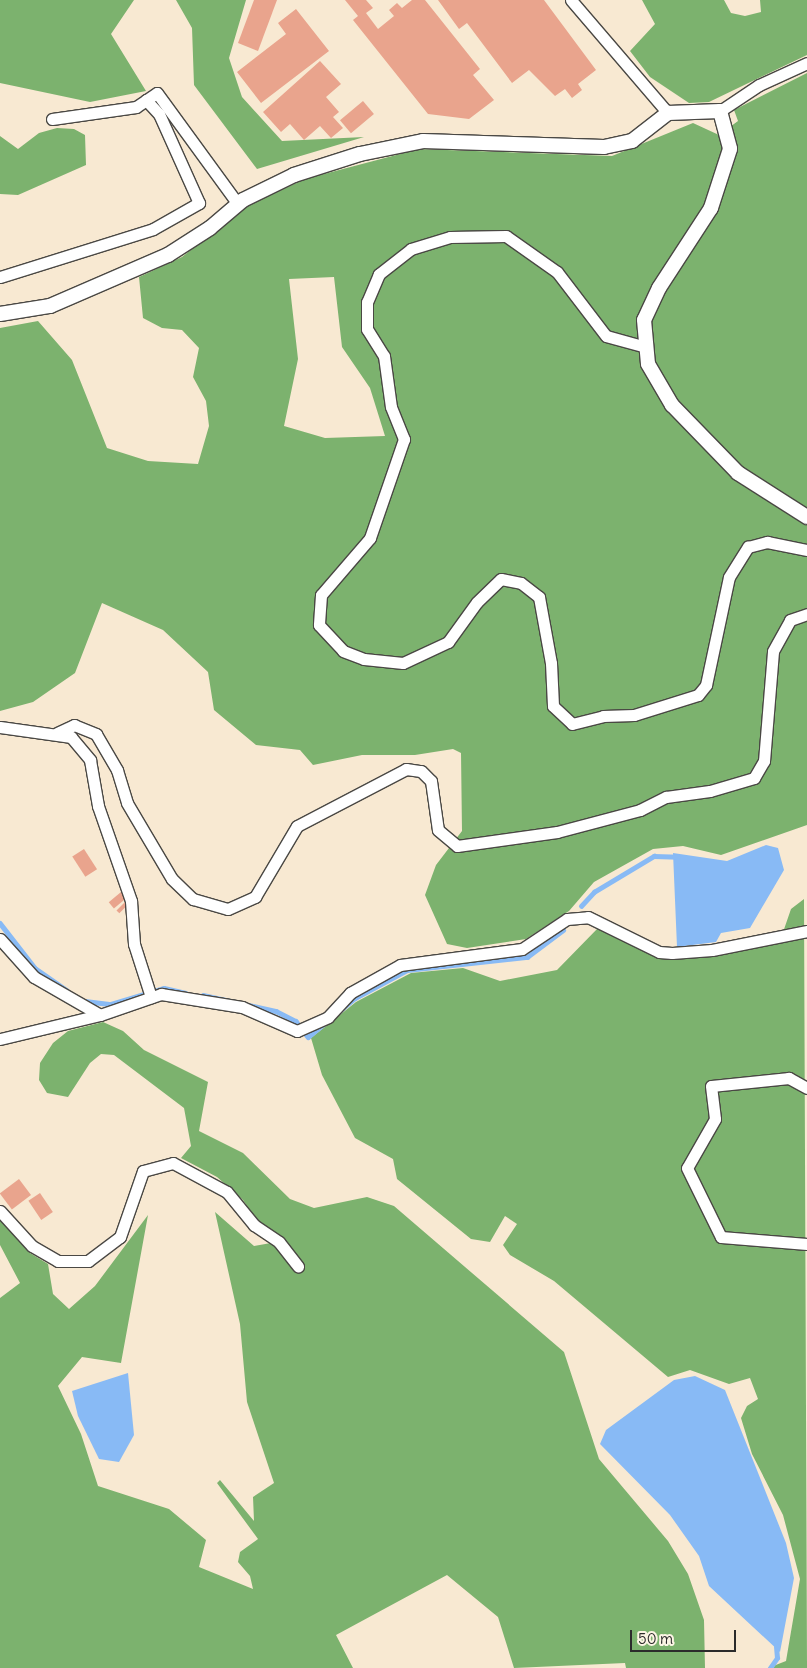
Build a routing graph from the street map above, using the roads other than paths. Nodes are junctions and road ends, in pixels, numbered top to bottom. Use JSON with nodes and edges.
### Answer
{"nodes":[{"id":1,"x":571,"y":0,"type":"edge"},
{"id":2,"x":807,"y":63,"type":"edge"},
{"id":3,"x":146,"y":100,"type":"junction"},
{"id":4,"x":720,"y":111,"type":"junction"},
{"id":5,"x":668,"y":113,"type":"junction"},
{"id":6,"x":52,"y":119,"type":"dead end"},
{"id":7,"x":238,"y":204,"type":"junction"},
{"id":8,"x":0,"y":277,"type":"edge"},
{"id":9,"x":0,"y":314,"type":"edge"},
{"id":10,"x":646,"y":347,"type":"junction"},
{"id":11,"x":807,"y":517,"type":"edge"},
{"id":12,"x":807,"y":550,"type":"edge"},
{"id":13,"x":807,"y":614,"type":"edge"},
{"id":14,"x":0,"y":727,"type":"edge"},
{"id":15,"x":58,"y":733,"type":"junction"},
{"id":16,"x":807,"y":931,"type":"edge"},
{"id":17,"x":0,"y":939,"type":"edge"},
{"id":18,"x":150,"y":992,"type":"junction"},
{"id":19,"x":100,"y":1015,"type":"junction"},
{"id":20,"x":0,"y":1039,"type":"edge"},
{"id":21,"x":807,"y":1088,"type":"edge"},
{"id":22,"x":0,"y":1211,"type":"edge"},
{"id":23,"x":807,"y":1244,"type":"edge"},
{"id":24,"x":298,"y":1266,"type":"dead end"}],
"edges":[{"from":1,"to":5,"type":"street"},
{"from":2,"to":4,"type":"street"},
{"from":3,"to":6,"type":"street"},
{"from":3,"to":7,"type":"street"},
{"from":3,"to":8,"type":"street"},
{"from":4,"to":5,"type":"street"},
{"from":4,"to":10,"type":"street"},
{"from":5,"to":7,"type":"street"},
{"from":7,"to":9,"type":"street"},
{"from":10,"to":11,"type":"street"},
{"from":10,"to":12,"type":"street"},
{"from":13,"to":15,"type":"street"},
{"from":14,"to":15,"type":"street"},
{"from":15,"to":18,"type":"street"},
{"from":16,"to":18,"type":"street"},
{"from":17,"to":19,"type":"street"},
{"from":18,"to":19,"type":"street"},
{"from":19,"to":20,"type":"street"},
{"from":21,"to":23,"type":"street"},
{"from":22,"to":24,"type":"street"}]}
